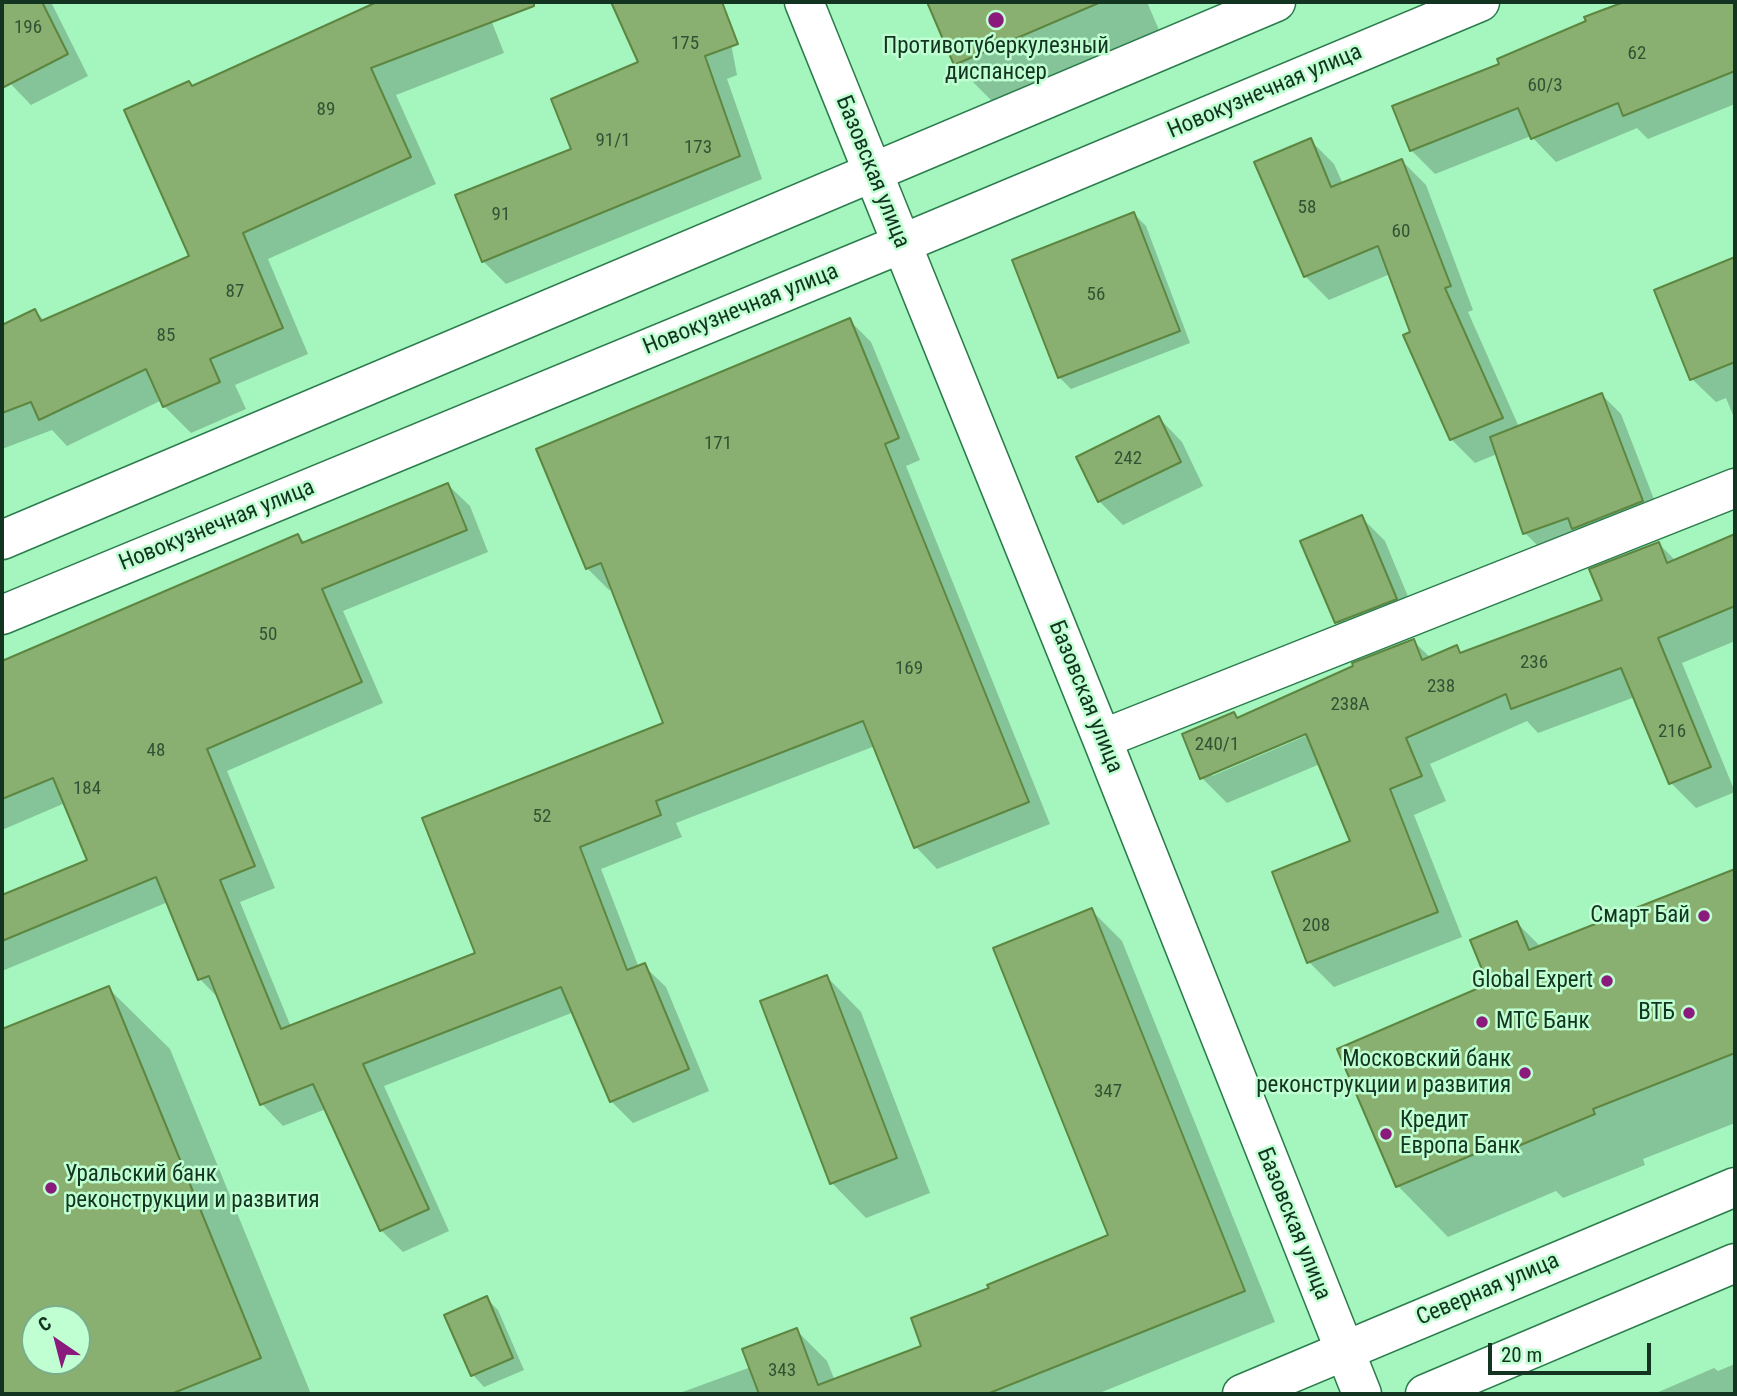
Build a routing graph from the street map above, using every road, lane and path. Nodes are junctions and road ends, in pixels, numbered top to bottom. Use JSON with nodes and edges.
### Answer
{"nodes":[{"id":1,"x":804,"y":2,"type":"edge"},
{"id":2,"x":1276,"y":2,"type":"edge"},
{"id":3,"x":1480,"y":2,"type":"edge"},
{"id":4,"x":872,"y":173,"type":"junction"},
{"id":5,"x":901,"y":244,"type":"junction"},
{"id":6,"x":1735,"y":488,"type":"edge"},
{"id":7,"x":2,"y":540,"type":"edge"},
{"id":8,"x":2,"y":615,"type":"edge"},
{"id":9,"x":1102,"y":739,"type":"junction"},
{"id":10,"x":1735,"y":1187,"type":"edge"},
{"id":11,"x":1735,"y":1263,"type":"edge"},
{"id":12,"x":1344,"y":1351,"type":"junction"},
{"id":13,"x":1242,"y":1394,"type":"edge"},
{"id":14,"x":1362,"y":1394,"type":"edge"},
{"id":15,"x":1425,"y":1394,"type":"edge"}],
"edges":[{"from":1,"to":4,"type":"street","name":"Базовская улица"},
{"from":2,"to":4,"type":"street"},
{"from":3,"to":5,"type":"street","name":"Новокузнечная улица"},
{"from":4,"to":5,"type":"street","name":"Базовская улица"},
{"from":4,"to":7,"type":"street"},
{"from":5,"to":8,"type":"street","name":"Новокузнечная улица"},
{"from":5,"to":9,"type":"street","name":"Базовская улица"},
{"from":6,"to":9,"type":"street"},
{"from":9,"to":12,"type":"street","name":"Базовская улица"},
{"from":10,"to":12,"type":"street","name":"Северная улица"},
{"from":11,"to":15,"type":"street"},
{"from":12,"to":13,"type":"street","name":"Северная улица"},
{"from":12,"to":14,"type":"street","name":"Базовская улица"}]}
